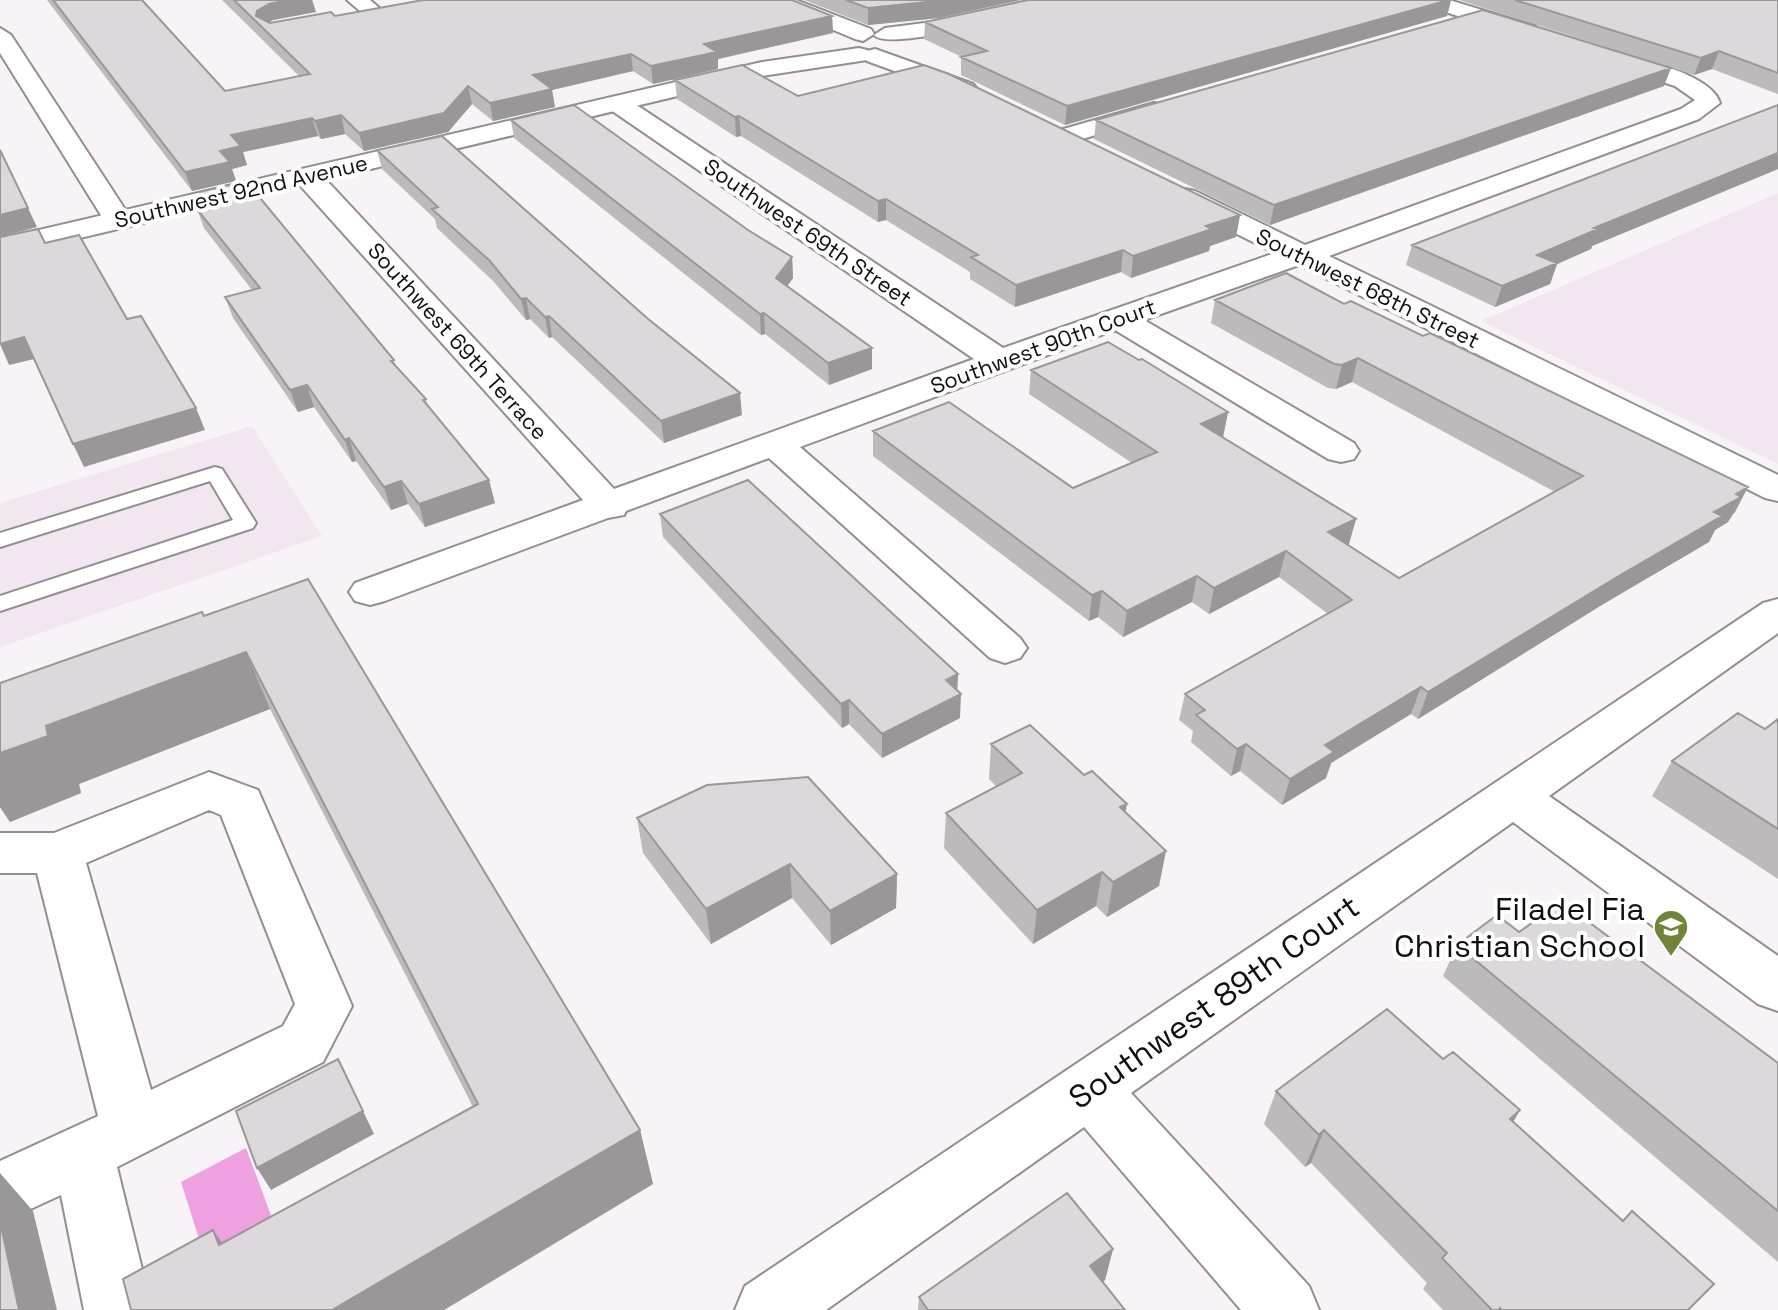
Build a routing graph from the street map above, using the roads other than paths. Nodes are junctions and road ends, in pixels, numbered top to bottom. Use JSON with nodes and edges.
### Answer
{"nodes":[{"id":1,"x":1061,"y":0,"type":"edge"},
{"id":2,"x":1428,"y":0,"type":"edge"},
{"id":3,"x":784,"y":3,"type":"edge"},
{"id":4,"x":398,"y":7,"type":"edge"},
{"id":5,"x":358,"y":10,"type":"edge"},
{"id":6,"x":1480,"y":16,"type":"junction"},
{"id":7,"x":1443,"y":27,"type":"edge"},
{"id":8,"x":0,"y":35,"type":"edge"},
{"id":9,"x":1551,"y":39,"type":"edge"},
{"id":10,"x":870,"y":44,"type":"junction"},
{"id":11,"x":1594,"y":53,"type":"edge"},
{"id":12,"x":984,"y":98,"type":"edge"},
{"id":13,"x":1183,"y":102,"type":"edge"},
{"id":14,"x":617,"y":103,"type":"junction"},
{"id":15,"x":1036,"y":124,"type":"edge"},
{"id":16,"x":1062,"y":137,"type":"junction"},
{"id":17,"x":1090,"y":151,"type":"edge"},
{"id":18,"x":307,"y":176,"type":"junction"},
{"id":19,"x":1161,"y":186,"type":"edge"},
{"id":20,"x":118,"y":220,"type":"junction"},
{"id":21,"x":0,"y":248,"type":"edge"},
{"id":22,"x":1303,"y":256,"type":"junction"},
{"id":23,"x":1118,"y":318,"type":"junction"},
{"id":24,"x":999,"y":361,"type":"junction"},
{"id":25,"x":776,"y":445,"type":"junction"},
{"id":26,"x":1341,"y":451,"type":"dead end"},
{"id":27,"x":1778,"y":490,"type":"edge"},
{"id":28,"x":610,"y":507,"type":"junction"},
{"id":29,"x":0,"y":540,"type":"edge"},
{"id":30,"x":370,"y":592,"type":"dead end"},
{"id":31,"x":0,"y":604,"type":"edge"},
{"id":32,"x":1778,"y":613,"type":"edge"},
{"id":33,"x":1005,"y":648,"type":"dead end"},
{"id":34,"x":1512,"y":795,"type":"junction"},
{"id":35,"x":0,"y":853,"type":"edge"},
{"id":36,"x":58,"y":853,"type":"junction"},
{"id":37,"x":1778,"y":987,"type":"edge"},
{"id":38,"x":1089,"y":1089,"type":"junction"},
{"id":39,"x":108,"y":1141,"type":"junction"},
{"id":40,"x":0,"y":1193,"type":"edge"},
{"id":41,"x":118,"y":1310,"type":"edge"},
{"id":42,"x":769,"y":1310,"type":"edge"},
{"id":43,"x":1285,"y":1310,"type":"edge"}],
"edges":[{"from":1,"to":10,"type":"street","name":"Southwest 92nd Avenue"},
{"from":2,"to":6,"type":"street"},
{"from":3,"to":10,"type":"street"},
{"from":4,"to":5,"type":"street"},
{"from":6,"to":7,"type":"street"},
{"from":6,"to":9,"type":"street"},
{"from":8,"to":20,"type":"street"},
{"from":10,"to":12,"type":"street"},
{"from":10,"to":14,"type":"street","name":"Southwest 92nd Avenue"},
{"from":11,"to":22,"type":"street","name":"Southwest 90th Court"},
{"from":13,"to":16,"type":"street"},
{"from":14,"to":18,"type":"street","name":"Southwest 92nd Avenue"},
{"from":14,"to":24,"type":"street","name":"Southwest 69th Street"},
{"from":15,"to":16,"type":"street"},
{"from":16,"to":17,"type":"street"},
{"from":18,"to":20,"type":"street","name":"Southwest 92nd Avenue"},
{"from":18,"to":28,"type":"street","name":"Southwest 69th Terrace"},
{"from":19,"to":22,"type":"street","name":"Southwest 68th Street"},
{"from":20,"to":21,"type":"street","name":"Southwest 92nd Avenue"},
{"from":22,"to":23,"type":"street","name":"Southwest 90th Court"},
{"from":22,"to":27,"type":"street","name":"Southwest 68th Street"},
{"from":23,"to":24,"type":"street","name":"Southwest 90th Court"},
{"from":23,"to":26,"type":"street"},
{"from":24,"to":25,"type":"street","name":"Southwest 90th Court"},
{"from":25,"to":28,"type":"street","name":"Southwest 90th Court"},
{"from":25,"to":33,"type":"street"},
{"from":28,"to":30,"type":"street","name":"Southwest 90th Court"},
{"from":29,"to":31,"type":"lane"},
{"from":32,"to":34,"type":"street","name":"Southwest 89th Court"},
{"from":34,"to":37,"type":"street"},
{"from":34,"to":38,"type":"street","name":"Southwest 89th Court"},
{"from":35,"to":36,"type":"street"},
{"from":36,"to":39,"type":"street"},
{"from":36,"to":39,"type":"street"},
{"from":38,"to":42,"type":"street","name":"Southwest 89th Court"},
{"from":38,"to":43,"type":"street"},
{"from":39,"to":40,"type":"street"},
{"from":39,"to":41,"type":"street"}]}
